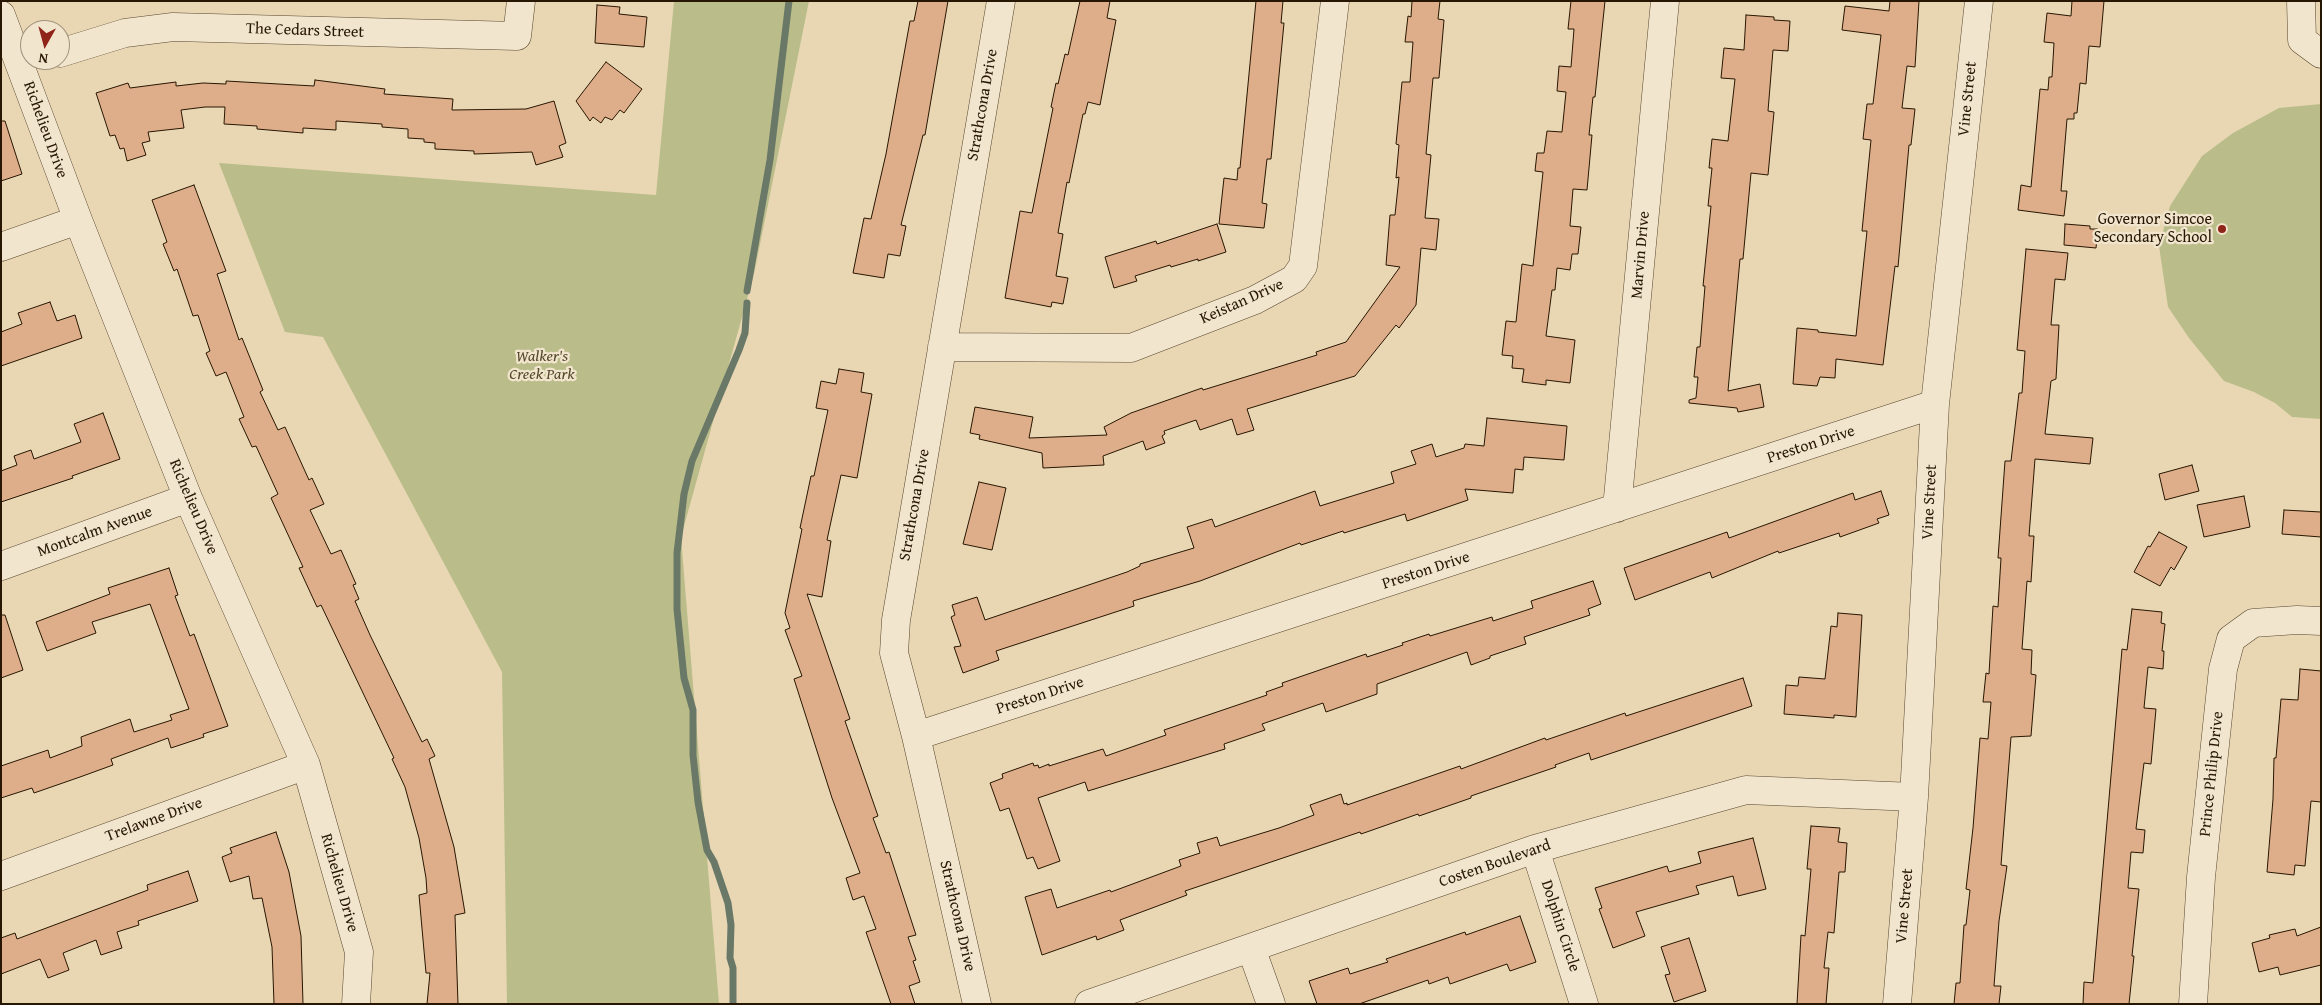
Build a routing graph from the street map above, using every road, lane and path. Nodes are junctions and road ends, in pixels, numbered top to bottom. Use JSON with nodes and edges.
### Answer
{"nodes":[{"id":1,"x":521,"y":1,"type":"edge"},
{"id":2,"x":1001,"y":1,"type":"edge"},
{"id":3,"x":1335,"y":1,"type":"edge"},
{"id":4,"x":1665,"y":1,"type":"edge"},
{"id":5,"x":1979,"y":1,"type":"edge"},
{"id":6,"x":2301,"y":1,"type":"edge"},
{"id":7,"x":1,"y":15,"type":"edge"},
{"id":8,"x":20,"y":47,"type":"edge"},
{"id":9,"x":70,"y":50,"type":"edge"},
{"id":10,"x":2321,"y":54,"type":"edge"},
{"id":11,"x":31,"y":70,"type":"edge"},
{"id":12,"x":78,"y":220,"type":"junction"},
{"id":13,"x":1,"y":247,"type":"edge"},
{"id":14,"x":942,"y":347,"type":"junction"},
{"id":15,"x":1935,"y":404,"type":"junction"},
{"id":16,"x":188,"y":498,"type":"junction"},
{"id":17,"x":1617,"y":508,"type":"junction"},
{"id":18,"x":1,"y":566,"type":"edge"},
{"id":19,"x":2321,"y":621,"type":"edge"},
{"id":20,"x":916,"y":736,"type":"junction"},
{"id":21,"x":306,"y":765,"type":"junction"},
{"id":22,"x":1914,"y":797,"type":"junction"},
{"id":23,"x":1535,"y":849,"type":"junction"},
{"id":24,"x":1,"y":876,"type":"edge"},
{"id":25,"x":1251,"y":948,"type":"junction"},
{"id":26,"x":356,"y":1004,"type":"edge"},
{"id":27,"x":977,"y":1004,"type":"edge"},
{"id":28,"x":1089,"y":1004,"type":"edge"},
{"id":29,"x":1271,"y":1004,"type":"edge"},
{"id":30,"x":1584,"y":1004,"type":"edge"},
{"id":31,"x":1897,"y":1004,"type":"edge"},
{"id":32,"x":2192,"y":1004,"type":"edge"}],
"edges":[{"from":1,"to":9,"type":"street","name":"The Cedars Street"},
{"from":2,"to":14,"type":"street","name":"Strathcona Drive"},
{"from":3,"to":14,"type":"street","name":"Keistan Drive"},
{"from":4,"to":17,"type":"street","name":"Marvin Drive"},
{"from":5,"to":15,"type":"street","name":"Vine Street"},
{"from":6,"to":10,"type":"street"},
{"from":7,"to":8,"type":"street","name":"Richelieu Drive"},
{"from":11,"to":12,"type":"street","name":"Richelieu Drive"},
{"from":12,"to":13,"type":"street"},
{"from":12,"to":16,"type":"street","name":"Richelieu Drive"},
{"from":14,"to":20,"type":"street","name":"Strathcona Drive"},
{"from":15,"to":17,"type":"street","name":"Preston Drive"},
{"from":15,"to":22,"type":"street","name":"Vine Street"},
{"from":16,"to":18,"type":"street","name":"Montcalm Avenue"},
{"from":16,"to":21,"type":"street","name":"Richelieu Drive"},
{"from":17,"to":20,"type":"street","name":"Preston Drive"},
{"from":19,"to":32,"type":"street","name":"Prince Philip Drive"},
{"from":20,"to":27,"type":"street","name":"Strathcona Drive"},
{"from":21,"to":24,"type":"street","name":"Trelawne Drive"},
{"from":21,"to":26,"type":"street","name":"Richelieu Drive"},
{"from":22,"to":23,"type":"street","name":"Costen Boulevard"},
{"from":22,"to":31,"type":"street","name":"Vine Street"},
{"from":23,"to":25,"type":"street","name":"Costen Boulevard"},
{"from":23,"to":30,"type":"street","name":"Dolphin Circle"},
{"from":25,"to":28,"type":"street","name":"Costen Boulevard"},
{"from":25,"to":29,"type":"street"}]}
